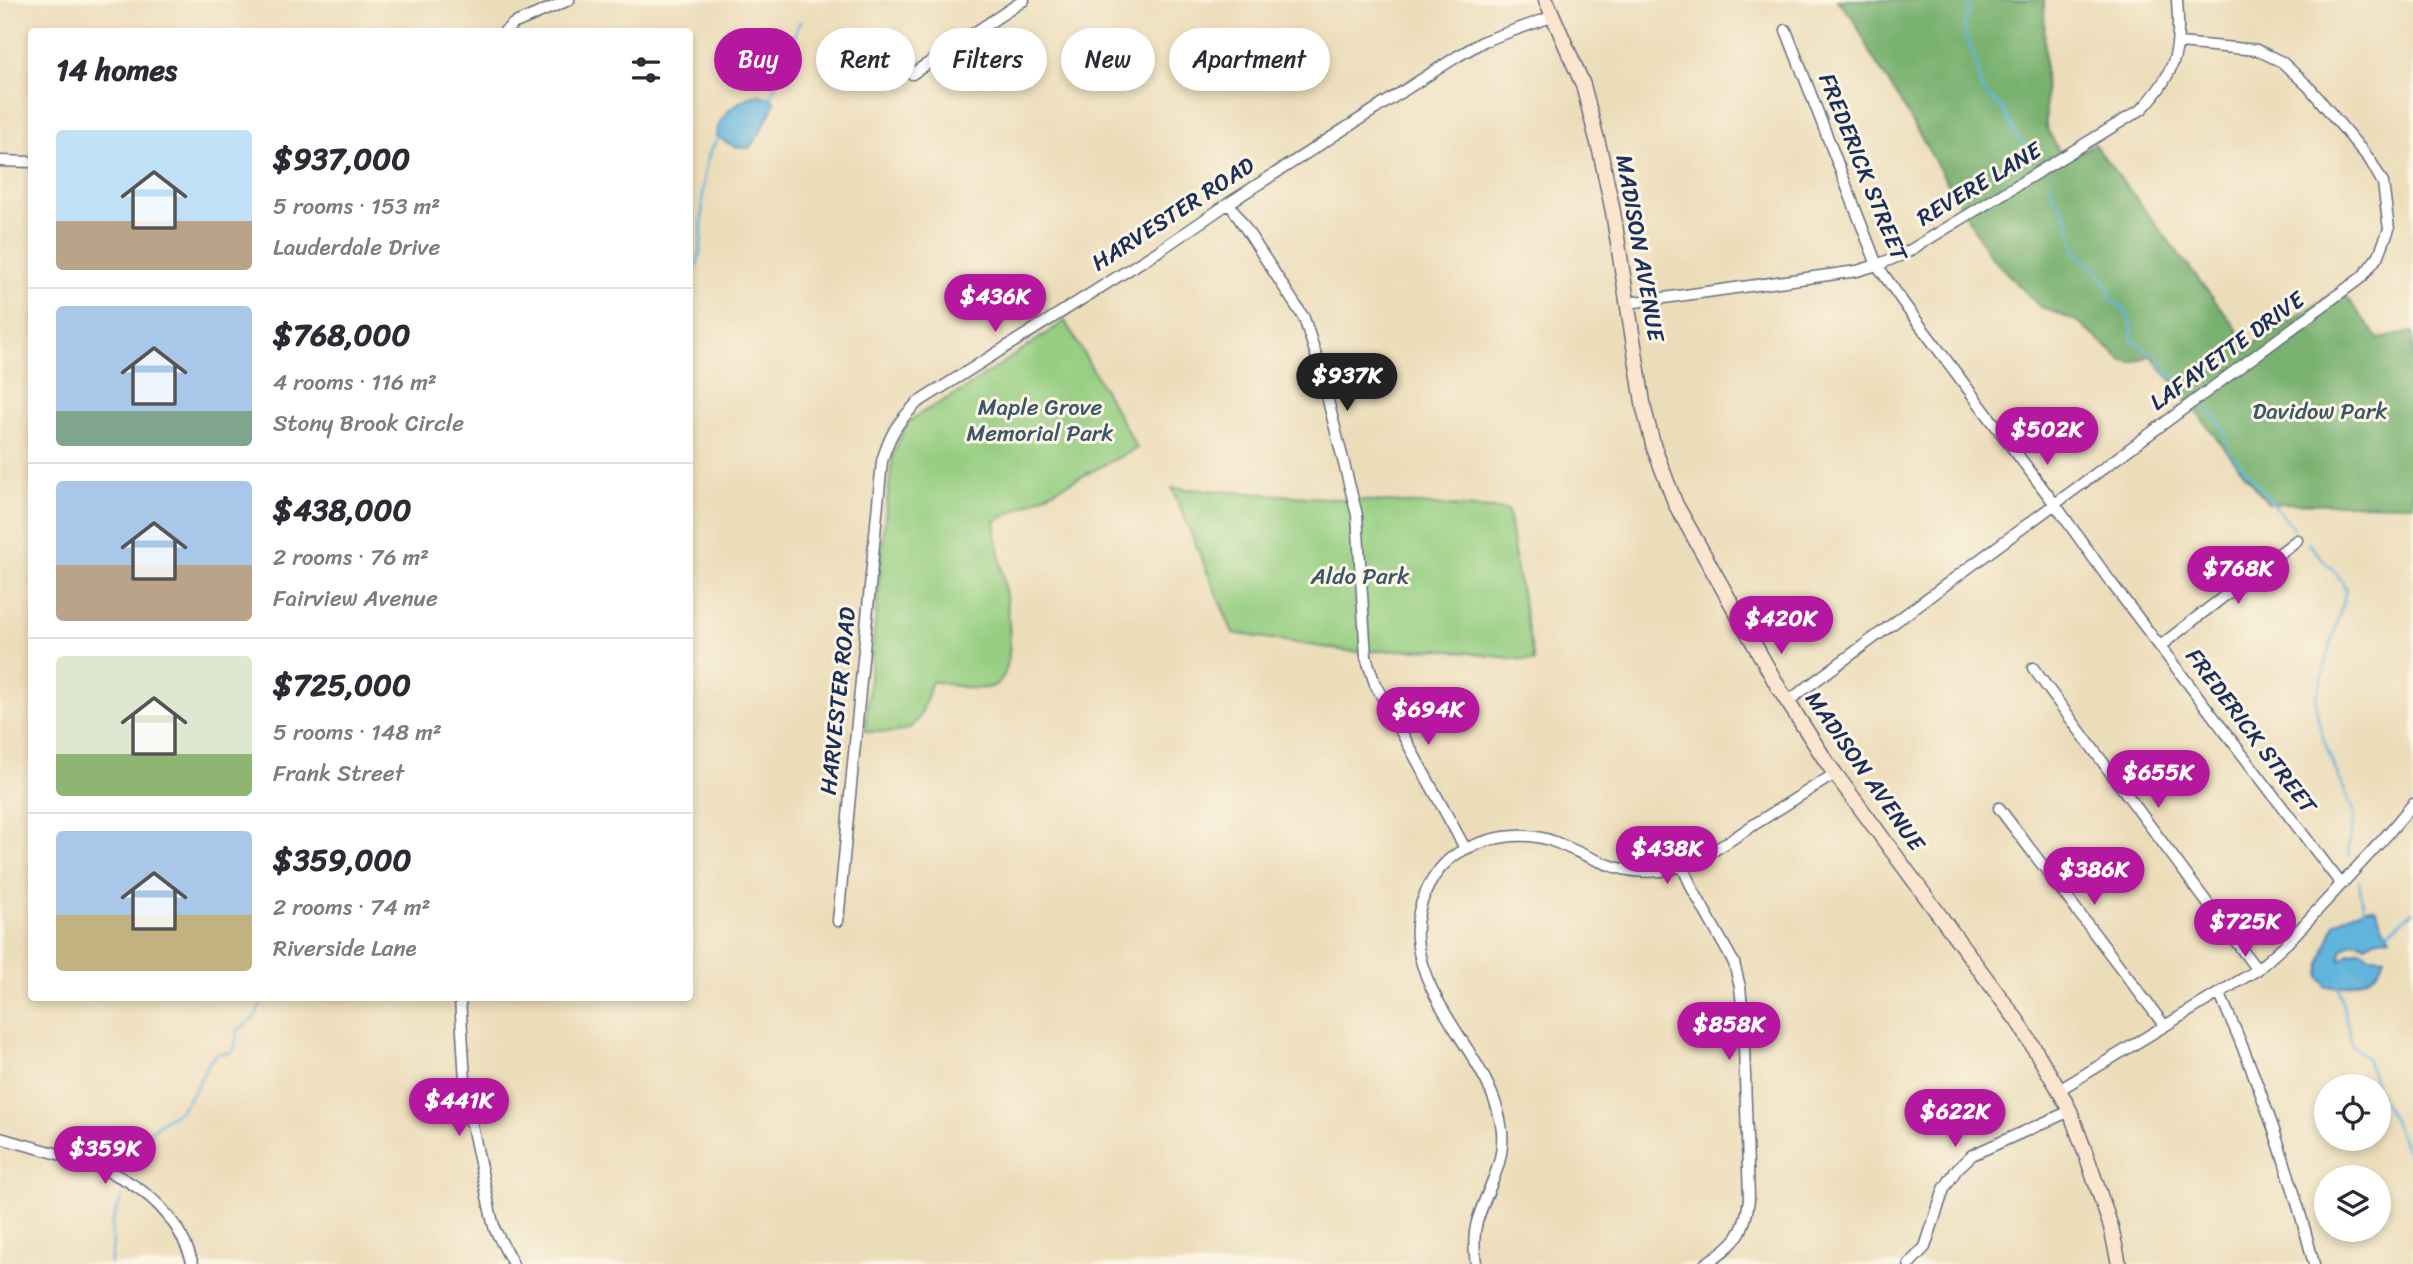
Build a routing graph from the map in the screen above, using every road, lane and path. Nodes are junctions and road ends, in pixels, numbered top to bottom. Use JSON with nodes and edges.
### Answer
{"nodes":[{"id":1,"x":569,"y":0,"type":"edge"},
{"id":2,"x":1024,"y":0,"type":"edge"},
{"id":3,"x":1546,"y":0,"type":"edge"},
{"id":4,"x":2177,"y":0,"type":"edge"},
{"id":5,"x":1554,"y":16,"type":"junction"},
{"id":6,"x":508,"y":28,"type":"edge"},
{"id":7,"x":1786,"y":30,"type":"dead end"},
{"id":8,"x":2179,"y":43,"type":"junction"},
{"id":9,"x":915,"y":72,"type":"edge"},
{"id":10,"x":0,"y":161,"type":"edge"},
{"id":11,"x":28,"y":162,"type":"edge"},
{"id":12,"x":1229,"y":203,"type":"junction"},
{"id":13,"x":1878,"y":265,"type":"junction"},
{"id":14,"x":1628,"y":303,"type":"junction"},
{"id":15,"x":2054,"y":503,"type":"junction"},
{"id":16,"x":2297,"y":540,"type":"dead end"},
{"id":17,"x":2160,"y":646,"type":"junction"},
{"id":18,"x":2033,"y":668,"type":"dead end"},
{"id":19,"x":1787,"y":702,"type":"junction"},
{"id":20,"x":1836,"y":773,"type":"junction"},
{"id":21,"x":2413,"y":804,"type":"edge"},
{"id":22,"x":1999,"y":808,"type":"dead end"},
{"id":23,"x":1465,"y":848,"type":"junction"},
{"id":24,"x":1682,"y":866,"type":"junction"},
{"id":25,"x":2341,"y":884,"type":"junction"},
{"id":26,"x":838,"y":920,"type":"dead end"},
{"id":27,"x":2257,"y":970,"type":"junction"},
{"id":28,"x":2219,"y":993,"type":"junction"},
{"id":29,"x":460,"y":1001,"type":"edge"},
{"id":30,"x":2164,"y":1025,"type":"junction"},
{"id":31,"x":2059,"y":1090,"type":"junction"},
{"id":32,"x":2070,"y":1111,"type":"junction"},
{"id":33,"x":0,"y":1138,"type":"edge"},
{"id":34,"x":1713,"y":1262,"type":"edge"},
{"id":35,"x":193,"y":1264,"type":"edge"},
{"id":36,"x":513,"y":1264,"type":"edge"},
{"id":37,"x":1475,"y":1264,"type":"edge"},
{"id":38,"x":1909,"y":1264,"type":"edge"},
{"id":39,"x":2119,"y":1264,"type":"edge"},
{"id":40,"x":2314,"y":1264,"type":"edge"}],
"edges":[{"from":1,"to":6,"type":"street"},
{"from":2,"to":9,"type":"street"},
{"from":3,"to":5,"type":"street","name":"MADISON AVENUE"},
{"from":4,"to":8,"type":"street","name":"REVERE LANE"},
{"from":5,"to":12,"type":"street","name":"HARVESTER ROAD"},
{"from":5,"to":14,"type":"street","name":"MADISON AVENUE"},
{"from":7,"to":13,"type":"street","name":"FREDERICK STREET"},
{"from":8,"to":13,"type":"street","name":"REVERE LANE"},
{"from":8,"to":15,"type":"street","name":"LAFAYETTE DRIVE"},
{"from":10,"to":11,"type":"street"},
{"from":12,"to":23,"type":"street"},
{"from":12,"to":26,"type":"street","name":"HARVESTER ROAD"},
{"from":13,"to":14,"type":"street","name":"REVERE LANE"},
{"from":13,"to":15,"type":"street","name":"FREDERICK STREET"},
{"from":14,"to":19,"type":"street","name":"MADISON AVENUE"},
{"from":15,"to":17,"type":"street","name":"FREDERICK STREET"},
{"from":15,"to":19,"type":"street","name":"LAFAYETTE DRIVE"},
{"from":16,"to":17,"type":"street"},
{"from":17,"to":25,"type":"street","name":"FREDERICK STREET"},
{"from":18,"to":27,"type":"street"},
{"from":19,"to":20,"type":"street","name":"MADISON AVENUE"},
{"from":20,"to":24,"type":"street"},
{"from":20,"to":31,"type":"street","name":"MADISON AVENUE"},
{"from":21,"to":25,"type":"street"},
{"from":22,"to":30,"type":"street"},
{"from":23,"to":24,"type":"street"},
{"from":23,"to":37,"type":"street"},
{"from":24,"to":34,"type":"street"},
{"from":25,"to":27,"type":"street"},
{"from":27,"to":28,"type":"street"},
{"from":28,"to":30,"type":"street"},
{"from":28,"to":40,"type":"street"},
{"from":29,"to":36,"type":"street"},
{"from":30,"to":31,"type":"street"},
{"from":31,"to":32,"type":"street","name":"MADISON AVENUE"},
{"from":32,"to":38,"type":"street"},
{"from":32,"to":39,"type":"street","name":"MADISON AVENUE"},
{"from":33,"to":35,"type":"street"}]}
